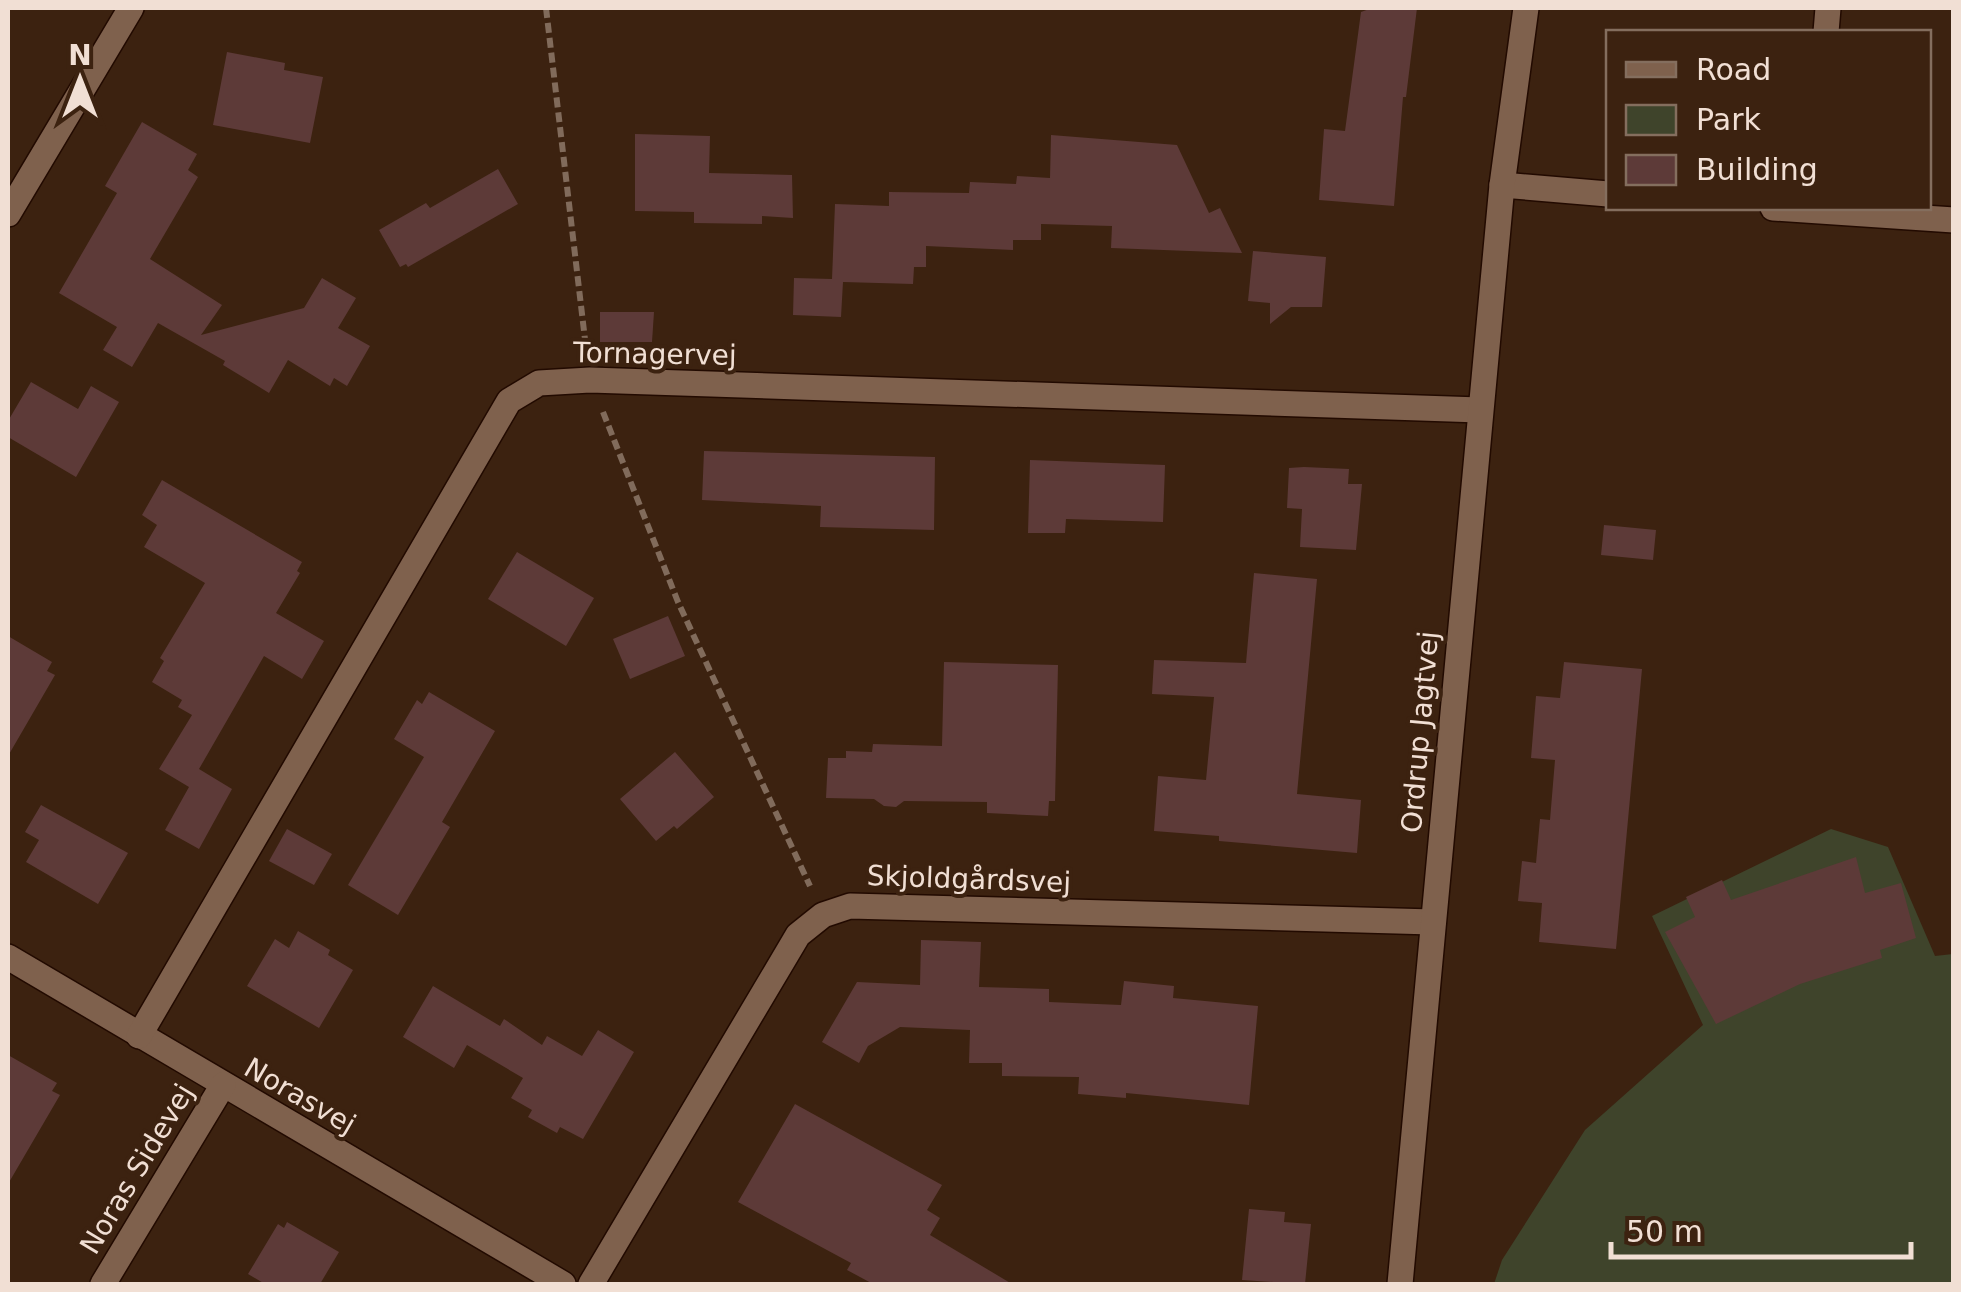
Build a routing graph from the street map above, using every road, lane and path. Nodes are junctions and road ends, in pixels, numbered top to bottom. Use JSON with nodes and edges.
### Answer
{"nodes":[{"id":1,"x":131,"y":8,"type":"edge"},
{"id":2,"x":546,"y":8,"type":"edge"},
{"id":3,"x":1526,"y":8,"type":"edge"},
{"id":4,"x":1502,"y":185,"type":"junction"},
{"id":5,"x":1606,"y":194,"type":"edge"},
{"id":6,"x":1829,"y":210,"type":"edge"},
{"id":7,"x":8,"y":214,"type":"edge"},
{"id":8,"x":1954,"y":220,"type":"edge"},
{"id":9,"x":590,"y":380,"type":"junction"},
{"id":10,"x":1480,"y":410,"type":"junction"},
{"id":11,"x":822,"y":915,"type":"junction"},
{"id":12,"x":1433,"y":922,"type":"junction"},
{"id":13,"x":8,"y":957,"type":"edge"},
{"id":14,"x":139,"y":1036,"type":"junction"},
{"id":15,"x":223,"y":1085,"type":"junction"},
{"id":16,"x":103,"y":1284,"type":"edge"},
{"id":17,"x":562,"y":1284,"type":"edge"},
{"id":18,"x":592,"y":1284,"type":"edge"},
{"id":19,"x":1400,"y":1284,"type":"edge"}],
"edges":[{"from":1,"to":7,"type":"street"},
{"from":2,"to":9,"type":"path"},
{"from":3,"to":4,"type":"street","name":"Ordrup Jagtvej"},
{"from":4,"to":5,"type":"street"},
{"from":4,"to":10,"type":"street","name":"Ordrup Jagtvej"},
{"from":6,"to":8,"type":"street"},
{"from":9,"to":10,"type":"street","name":"Tornagervej"},
{"from":9,"to":11,"type":"path"},
{"from":9,"to":14,"type":"street","name":"Tornagervej"},
{"from":10,"to":12,"type":"street","name":"Ordrup Jagtvej"},
{"from":11,"to":12,"type":"street","name":"Skjoldgårdsvej"},
{"from":11,"to":18,"type":"street"},
{"from":12,"to":19,"type":"street","name":"Ordrup Jagtvej"},
{"from":13,"to":14,"type":"street","name":"Norasvej"},
{"from":14,"to":15,"type":"street","name":"Norasvej"},
{"from":15,"to":16,"type":"street","name":"Noras Sidevej"},
{"from":15,"to":17,"type":"street","name":"Norasvej"}]}
